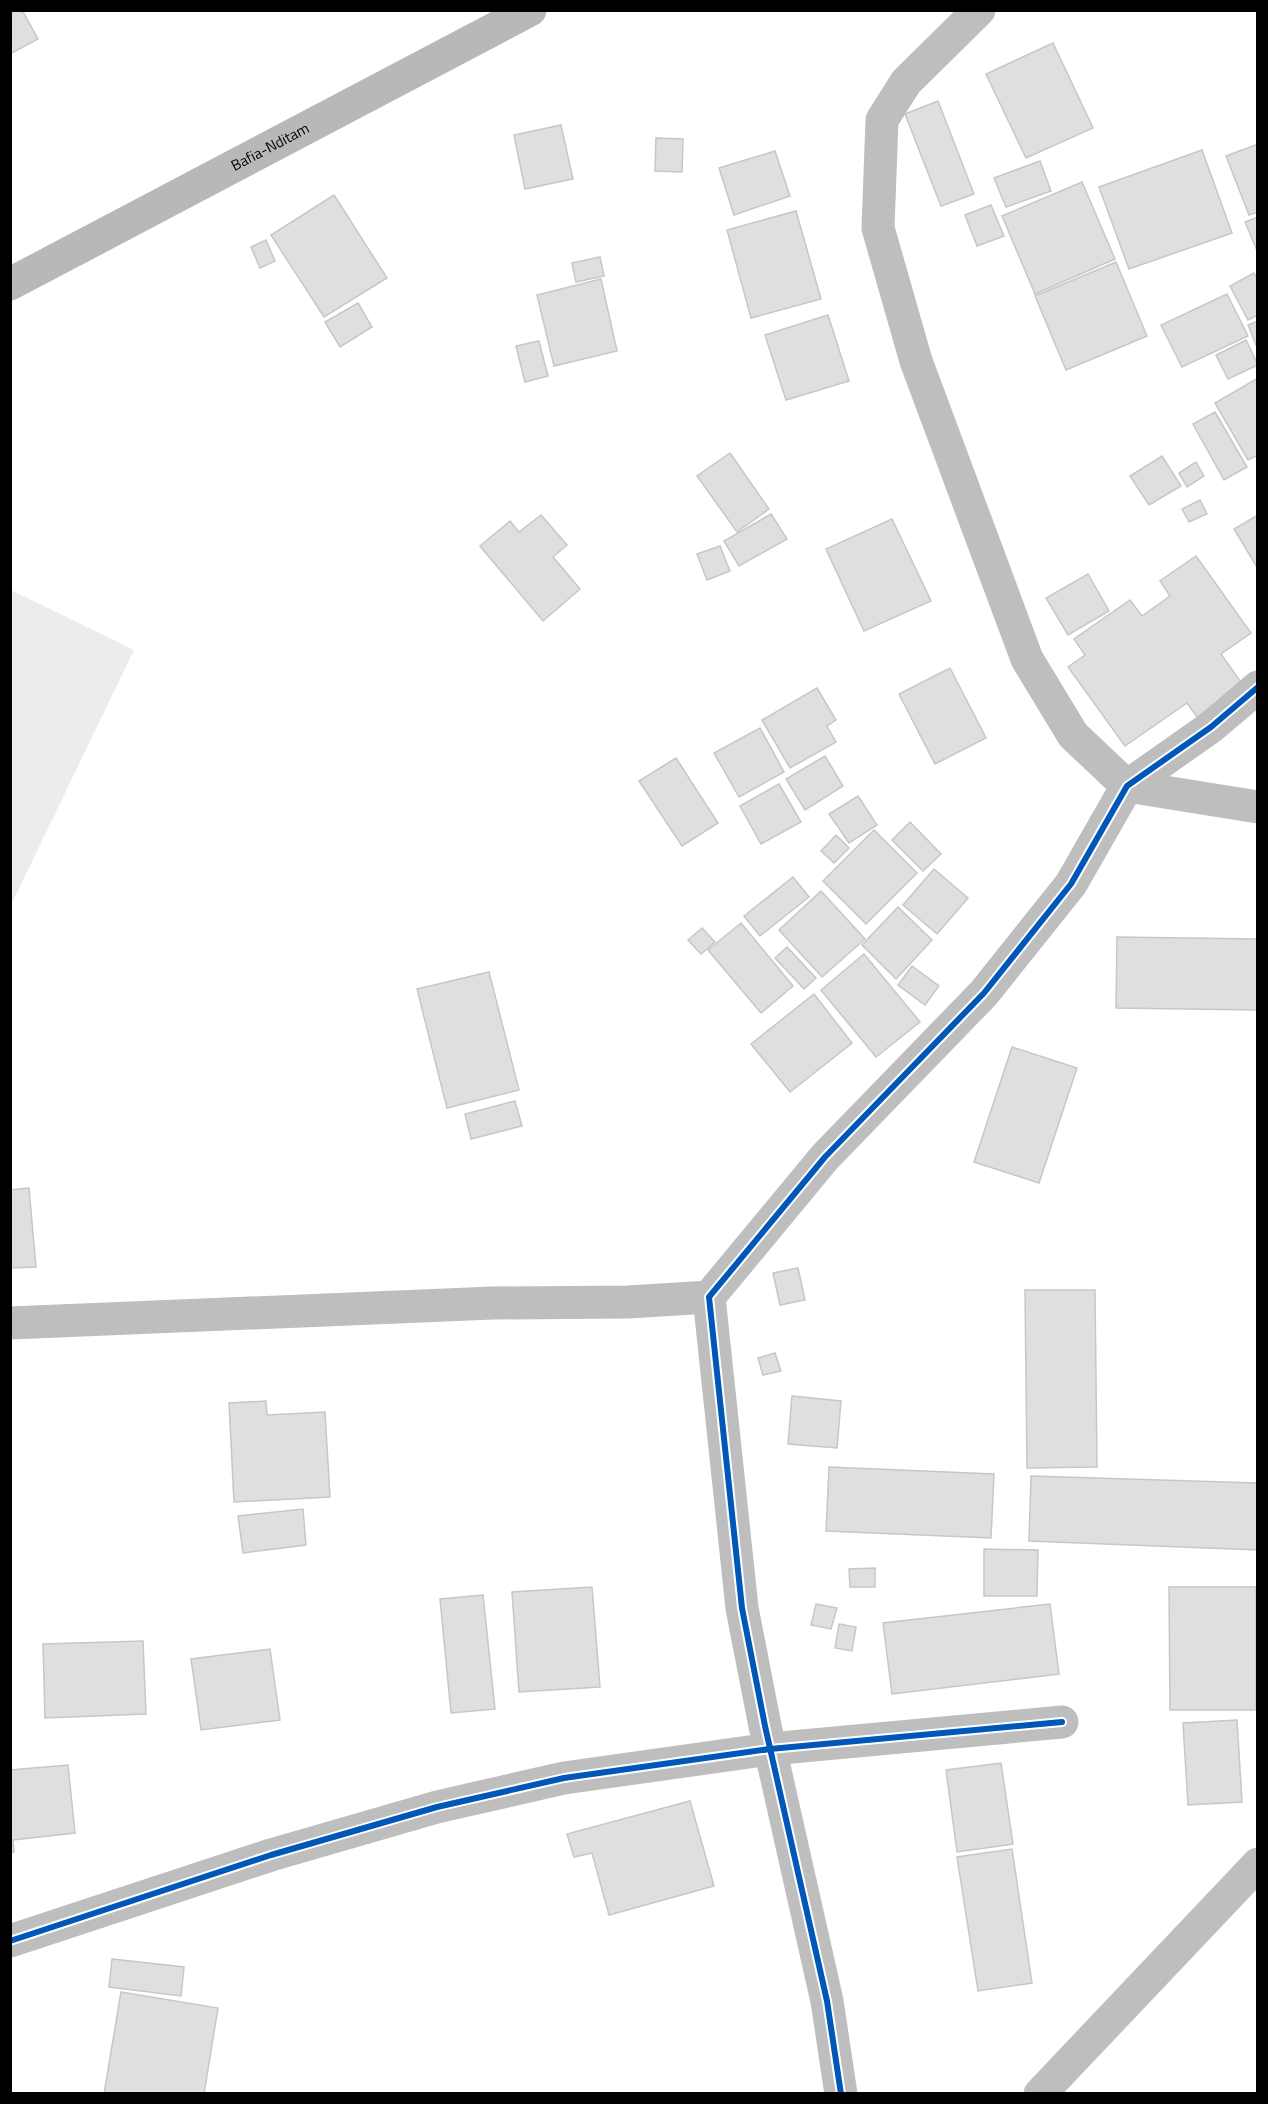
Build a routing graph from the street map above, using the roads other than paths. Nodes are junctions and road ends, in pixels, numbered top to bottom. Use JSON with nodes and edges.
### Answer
{"nodes":[{"id":1,"x":530,"y":10,"type":"edge"},
{"id":2,"x":979,"y":10,"type":"edge"},
{"id":3,"x":10,"y":284,"type":"edge"},
{"id":4,"x":1257,"y":687,"type":"edge"},
{"id":5,"x":1127,"y":786,"type":"junction"},
{"id":6,"x":1257,"y":807,"type":"edge"},
{"id":7,"x":709,"y":1297,"type":"junction"},
{"id":8,"x":10,"y":1323,"type":"edge"},
{"id":9,"x":1062,"y":1722,"type":"dead end"},
{"id":10,"x":770,"y":1749,"type":"junction"},
{"id":11,"x":1257,"y":1864,"type":"edge"},
{"id":12,"x":10,"y":1941,"type":"edge"},
{"id":13,"x":841,"y":2094,"type":"edge"},
{"id":14,"x":1040,"y":2094,"type":"edge"}],
"edges":[{"from":1,"to":3,"type":"main road","name":"Bafia-Nditam"},
{"from":2,"to":5,"type":"street"},
{"from":4,"to":5,"type":"street"},
{"from":5,"to":6,"type":"street"},
{"from":5,"to":7,"type":"street"},
{"from":7,"to":8,"type":"street"},
{"from":7,"to":10,"type":"street"},
{"from":9,"to":10,"type":"street"},
{"from":10,"to":12,"type":"street"},
{"from":10,"to":13,"type":"street"},
{"from":11,"to":14,"type":"street"}]}
